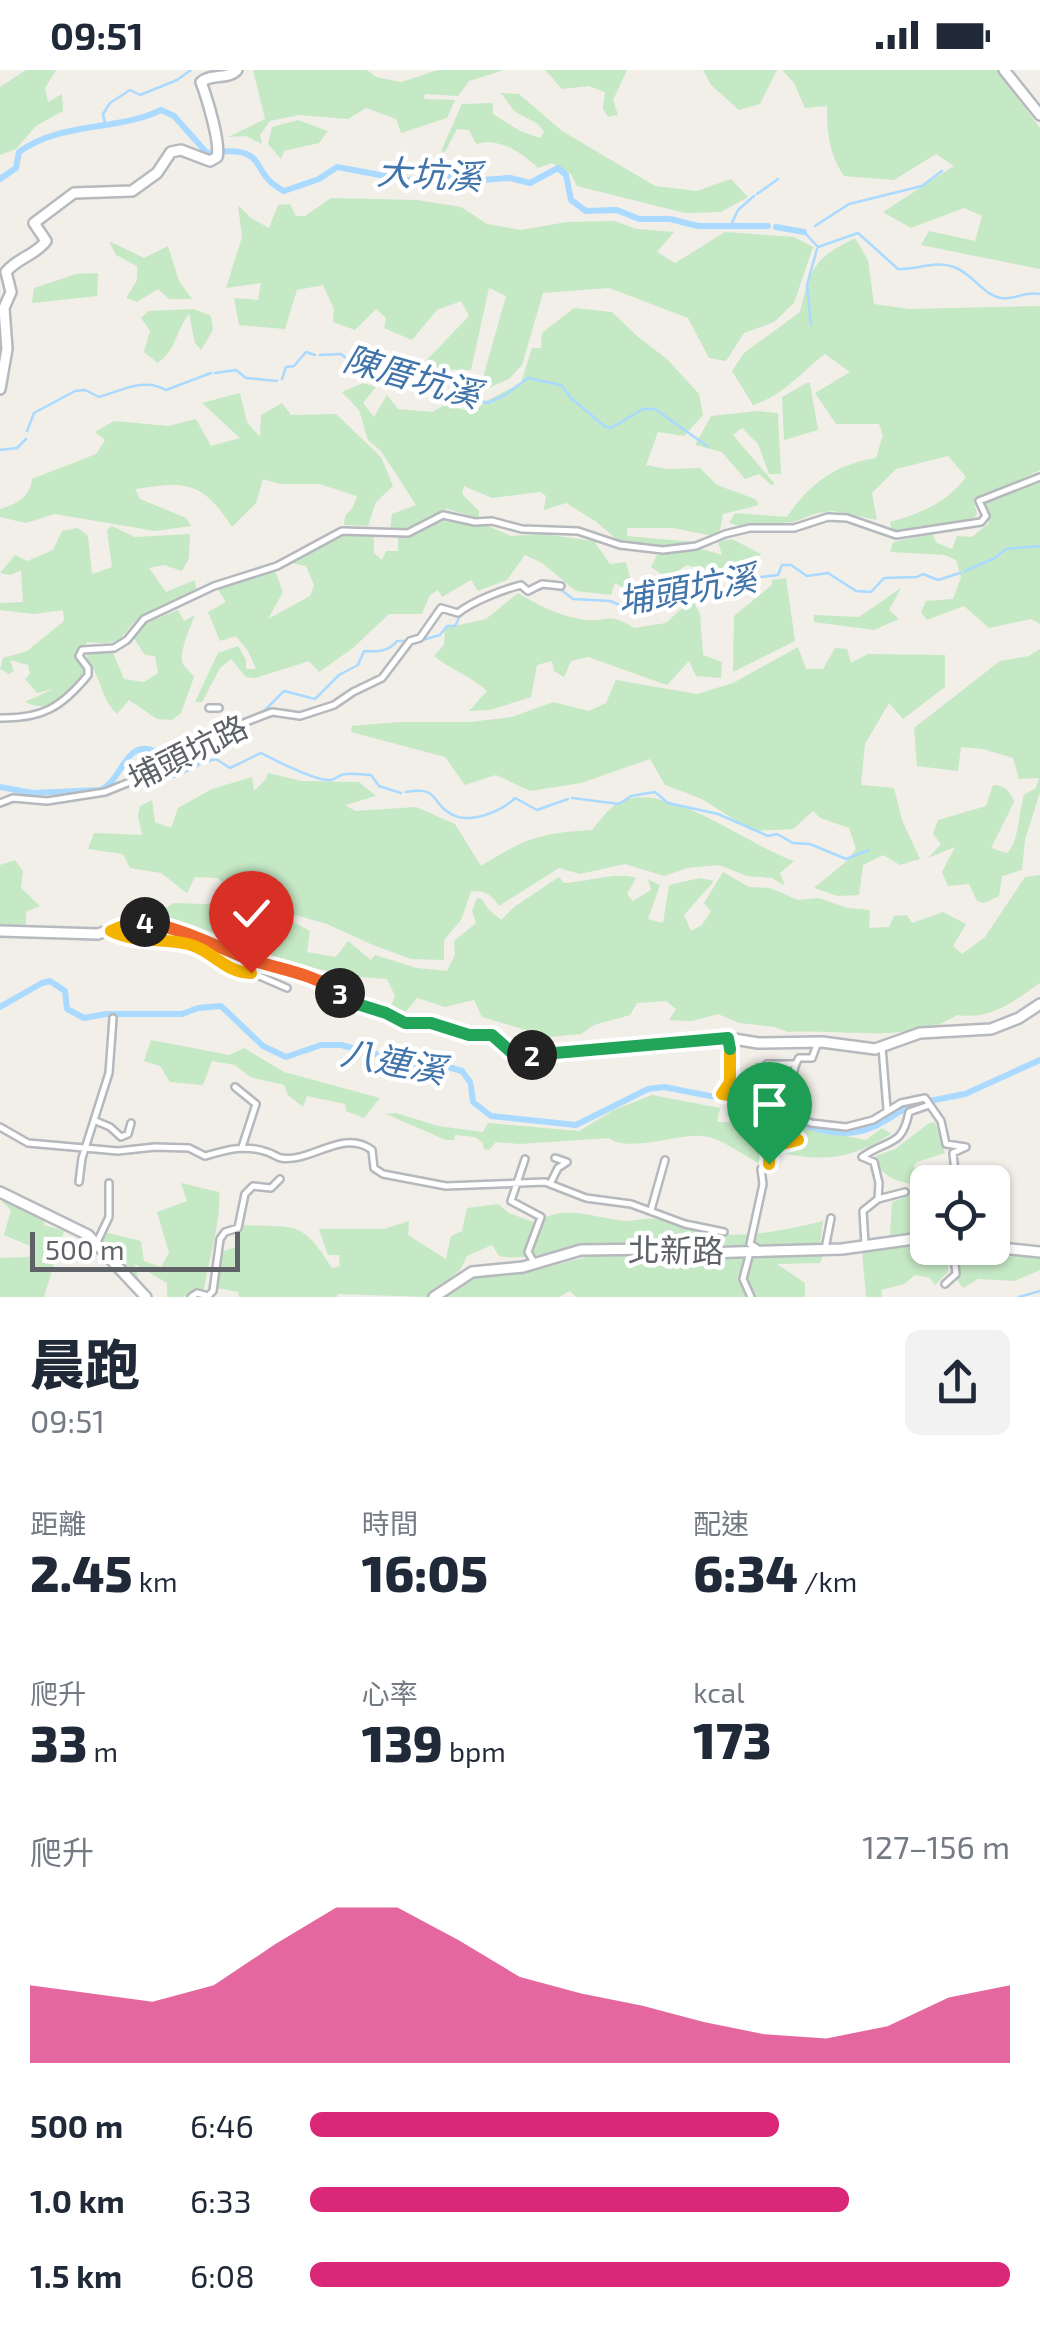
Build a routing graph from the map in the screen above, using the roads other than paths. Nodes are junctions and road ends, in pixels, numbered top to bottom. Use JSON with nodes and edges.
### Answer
{"nodes":[{"id":1,"x":237,"y":70,"type":"edge"},
{"id":2,"x":1004,"y":70,"type":"edge"},
{"id":3,"x":1040,"y":115,"type":"edge"},
{"id":4,"x":0,"y":388,"type":"edge"},
{"id":5,"x":1040,"y":478,"type":"edge"},
{"id":6,"x":560,"y":586,"type":"dead end"},
{"id":7,"x":210,"y":708,"type":"dead end"},
{"id":8,"x":220,"y":708,"type":"dead end"},
{"id":9,"x":0,"y":718,"type":"edge"},
{"id":10,"x":0,"y":803,"type":"edge"},
{"id":11,"x":0,"y":931,"type":"edge"},
{"id":12,"x":111,"y":931,"type":"junction"},
{"id":13,"x":288,"y":988,"type":"dead end"},
{"id":14,"x":1040,"y":1004,"type":"edge"},
{"id":15,"x":113,"y":1018,"type":"dead end"},
{"id":16,"x":732,"y":1036,"type":"junction"},
{"id":17,"x":818,"y":1042,"type":"junction"},
{"id":18,"x":882,"y":1047,"type":"junction"},
{"id":19,"x":767,"y":1064,"type":"dead end"},
{"id":20,"x":795,"y":1064,"type":"junction"},
{"id":21,"x":236,"y":1087,"type":"dead end"},
{"id":22,"x":928,"y":1106,"type":"junction"},
{"id":23,"x":888,"y":1108,"type":"junction"},
{"id":24,"x":789,"y":1113,"type":"junction"},
{"id":25,"x":96,"y":1121,"type":"junction"},
{"id":26,"x":130,"y":1123,"type":"dead end"},
{"id":27,"x":0,"y":1127,"type":"edge"},
{"id":28,"x":242,"y":1147,"type":"junction"},
{"id":29,"x":86,"y":1149,"type":"junction"},
{"id":30,"x":555,"y":1158,"type":"dead end"},
{"id":31,"x":525,"y":1159,"type":"dead end"},
{"id":32,"x":665,"y":1160,"type":"dead end"},
{"id":33,"x":954,"y":1165,"type":"edge"},
{"id":34,"x":280,"y":1180,"type":"dead end"},
{"id":35,"x":80,"y":1182,"type":"dead end"},
{"id":36,"x":109,"y":1183,"type":"dead end"},
{"id":37,"x":518,"y":1184,"type":"junction"},
{"id":38,"x":550,"y":1184,"type":"junction"},
{"id":39,"x":0,"y":1192,"type":"edge"},
{"id":40,"x":904,"y":1192,"type":"dead end"},
{"id":41,"x":878,"y":1199,"type":"junction"},
{"id":42,"x":651,"y":1211,"type":"junction"},
{"id":43,"x":831,"y":1218,"type":"dead end"},
{"id":44,"x":724,"y":1232,"type":"dead end"},
{"id":45,"x":910,"y":1240,"type":"edge"},
{"id":46,"x":98,"y":1242,"type":"junction"},
{"id":47,"x":866,"y":1246,"type":"junction"},
{"id":48,"x":1010,"y":1249,"type":"edge"},
{"id":49,"x":825,"y":1250,"type":"junction"},
{"id":50,"x":756,"y":1252,"type":"junction"},
{"id":51,"x":1040,"y":1252,"type":"edge"},
{"id":52,"x":535,"y":1264,"type":"junction"},
{"id":53,"x":955,"y":1265,"type":"edge"},
{"id":54,"x":945,"y":1284,"type":"dead end"},
{"id":55,"x":146,"y":1297,"type":"edge"},
{"id":56,"x":191,"y":1297,"type":"edge"},
{"id":57,"x":434,"y":1297,"type":"edge"},
{"id":58,"x":751,"y":1297,"type":"edge"}],
"edges":[{"from":1,"to":4,"type":"street"},
{"from":2,"to":3,"type":"street"},
{"from":5,"to":9,"type":"street"},
{"from":6,"to":10,"type":"street","name":"埔頭坑路"},
{"from":7,"to":8,"type":"street"},
{"from":11,"to":12,"type":"street"},
{"from":12,"to":13,"type":"street"},
{"from":12,"to":16,"type":"street"},
{"from":14,"to":18,"type":"street"},
{"from":15,"to":25,"type":"street"},
{"from":16,"to":17,"type":"street"},
{"from":16,"to":24,"type":"street"},
{"from":17,"to":18,"type":"street"},
{"from":17,"to":20,"type":"street"},
{"from":18,"to":23,"type":"street"},
{"from":19,"to":20,"type":"street"},
{"from":20,"to":24,"type":"street"},
{"from":21,"to":28,"type":"street"},
{"from":22,"to":23,"type":"street"},
{"from":22,"to":33,"type":"street"},
{"from":22,"to":41,"type":"street"},
{"from":23,"to":24,"type":"street"},
{"from":24,"to":50,"type":"street"},
{"from":25,"to":26,"type":"street"},
{"from":25,"to":29,"type":"street"},
{"from":27,"to":29,"type":"street"},
{"from":28,"to":29,"type":"street"},
{"from":28,"to":37,"type":"street"},
{"from":29,"to":35,"type":"street"},
{"from":30,"to":38,"type":"street"},
{"from":31,"to":37,"type":"street"},
{"from":32,"to":42,"type":"street"},
{"from":34,"to":56,"type":"street"},
{"from":36,"to":46,"type":"street"},
{"from":37,"to":38,"type":"street"},
{"from":37,"to":52,"type":"street"},
{"from":38,"to":42,"type":"street"},
{"from":39,"to":46,"type":"street"},
{"from":40,"to":41,"type":"street"},
{"from":41,"to":47,"type":"street"},
{"from":42,"to":44,"type":"street"},
{"from":43,"to":49,"type":"street"},
{"from":45,"to":47,"type":"street","name":"北新路"},
{"from":46,"to":55,"type":"street"},
{"from":47,"to":49,"type":"street","name":"北新路"},
{"from":48,"to":51,"type":"street"},
{"from":49,"to":50,"type":"street","name":"北新路"},
{"from":50,"to":52,"type":"street","name":"北新路"},
{"from":50,"to":58,"type":"street"},
{"from":52,"to":57,"type":"street","name":"北新路"},
{"from":53,"to":54,"type":"street"}]}
